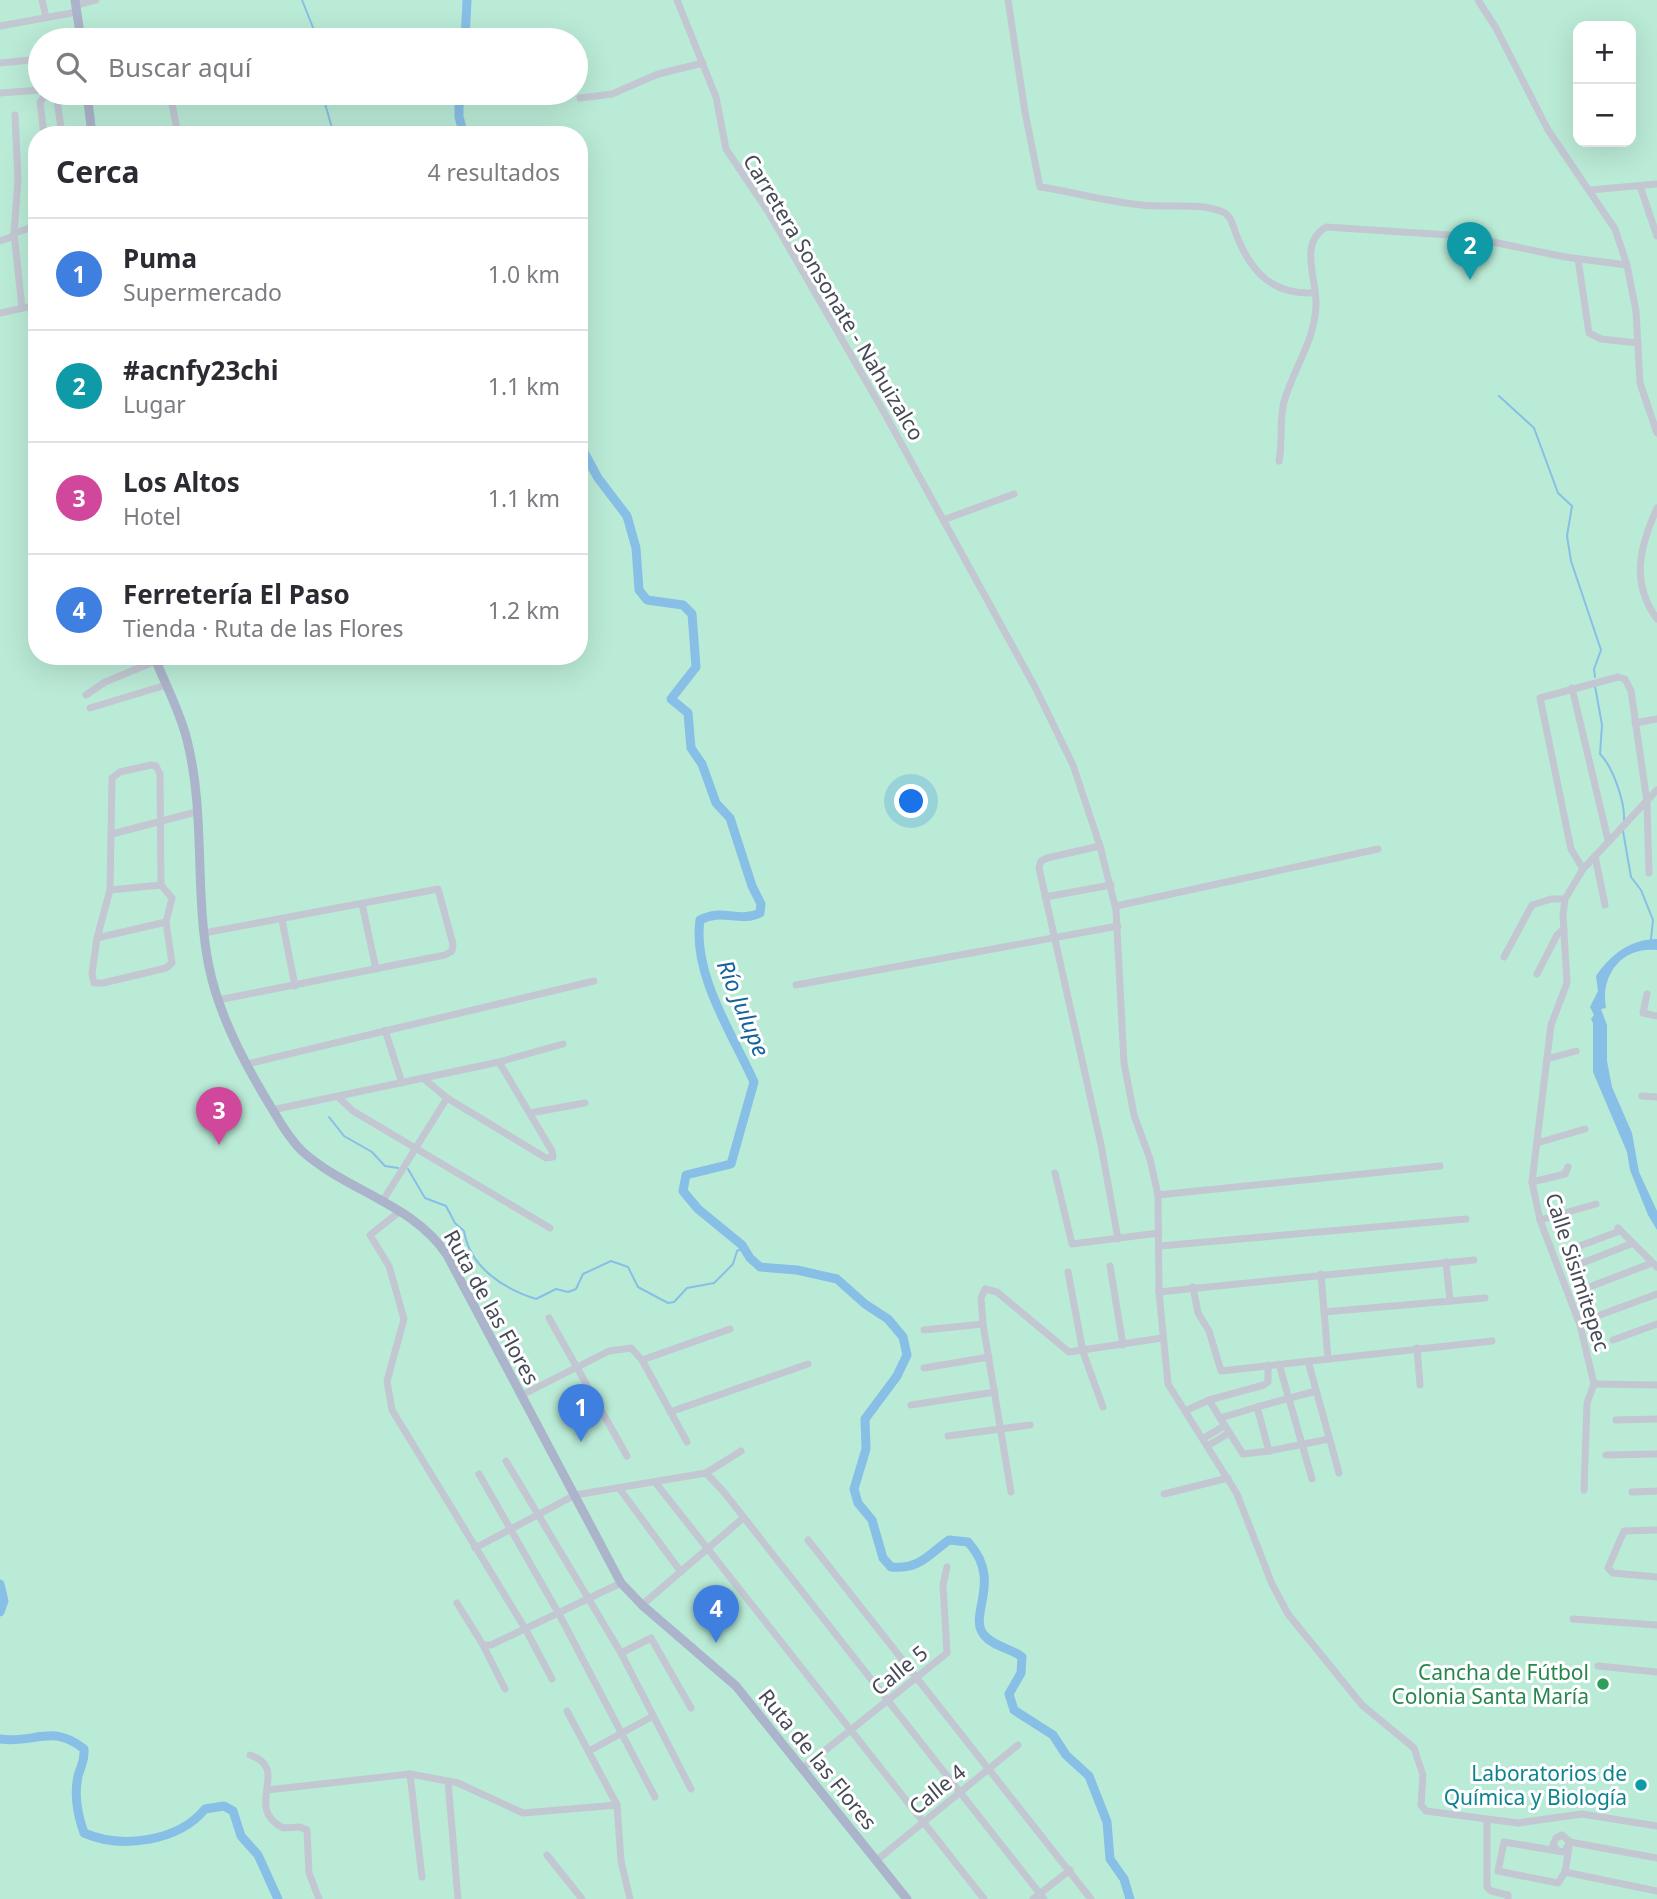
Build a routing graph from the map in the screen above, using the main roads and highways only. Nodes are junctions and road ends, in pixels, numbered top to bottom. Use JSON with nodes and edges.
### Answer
{"nodes":[{"id":1,"x":76,"y":5,"type":"edge"},
{"id":2,"x":79,"y":28,"type":"edge"},
{"id":3,"x":89,"y":105,"type":"edge"},
{"id":4,"x":91,"y":126,"type":"edge"},
{"id":5,"x":158,"y":665,"type":"edge"},
{"id":6,"x":907,"y":1899,"type":"edge"}],
"edges":[{"from":1,"to":2,"type":"main road"},
{"from":3,"to":4,"type":"main road"},
{"from":5,"to":6,"type":"main road","name":"Ruta de las Flores"}]}
